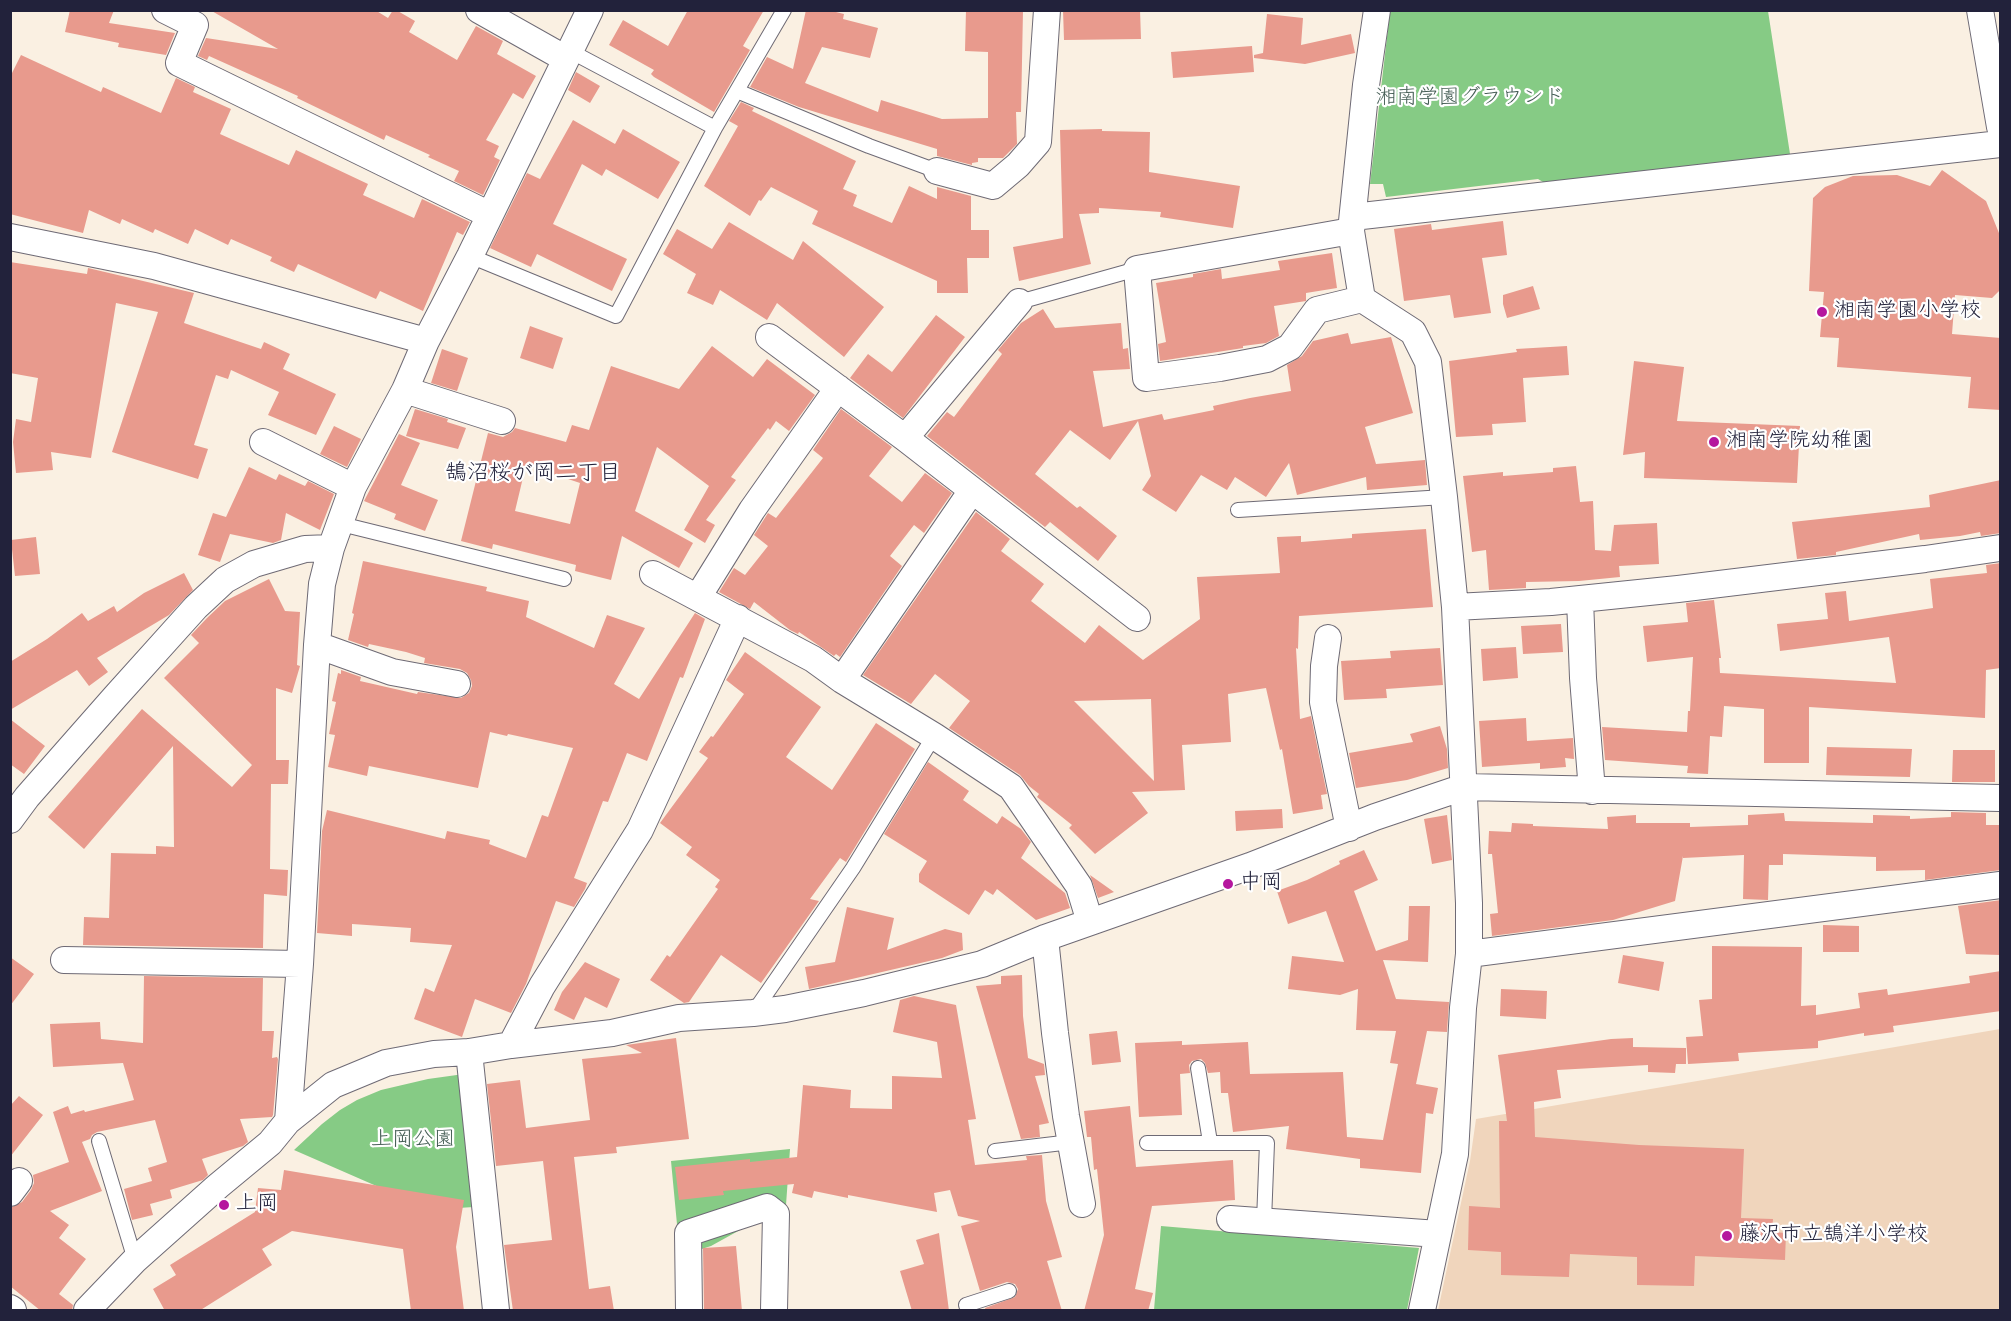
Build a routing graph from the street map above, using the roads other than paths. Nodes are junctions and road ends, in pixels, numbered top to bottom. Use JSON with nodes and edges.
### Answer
{"nodes":[{"id":1,"x":165,"y":10,"type":"edge"},
{"id":2,"x":479,"y":10,"type":"edge"},
{"id":3,"x":590,"y":10,"type":"edge"},
{"id":4,"x":784,"y":10,"type":"edge"},
{"id":5,"x":1047,"y":10,"type":"edge"},
{"id":6,"x":1377,"y":10,"type":"edge"},
{"id":7,"x":1980,"y":10,"type":"edge"},
{"id":8,"x":568,"y":55,"type":"junction"},
{"id":9,"x":737,"y":91,"type":"junction"},
{"id":10,"x":2001,"y":127,"type":"edge"},
{"id":11,"x":715,"y":128,"type":"junction"},
{"id":12,"x":2001,"y":144,"type":"edge"},
{"id":13,"x":937,"y":171,"type":"joint"},
{"id":14,"x":490,"y":215,"type":"junction"},
{"id":15,"x":1352,"y":224,"type":"junction"},
{"id":16,"x":10,"y":237,"type":"edge"},
{"id":17,"x":470,"y":256,"type":"junction"},
{"id":18,"x":1137,"y":269,"type":"junction"},
{"id":19,"x":1362,"y":299,"type":"junction"},
{"id":20,"x":1019,"y":302,"type":"joint"},
{"id":21,"x":769,"y":337,"type":"dead end"},
{"id":22,"x":426,"y":341,"type":"junction"},
{"id":23,"x":838,"y":388,"type":"junction"},
{"id":24,"x":405,"y":390,"type":"junction"},
{"id":25,"x":502,"y":421,"type":"dead end"},
{"id":26,"x":904,"y":438,"type":"junction"},
{"id":27,"x":264,"y":442,"type":"dead end"},
{"id":28,"x":352,"y":487,"type":"junction"},
{"id":29,"x":971,"y":492,"type":"junction"},
{"id":30,"x":1444,"y":498,"type":"junction"},
{"id":31,"x":1238,"y":510,"type":"dead end"},
{"id":32,"x":341,"y":524,"type":"junction"},
{"id":33,"x":330,"y":548,"type":"junction"},
{"id":34,"x":2001,"y":548,"type":"edge"},
{"id":35,"x":653,"y":574,"type":"dead end"},
{"id":36,"x":564,"y":579,"type":"dead end"},
{"id":37,"x":698,"y":597,"type":"junction"},
{"id":38,"x":1580,"y":599,"type":"junction"},
{"id":39,"x":1455,"y":607,"type":"junction"},
{"id":40,"x":738,"y":618,"type":"junction"},
{"id":41,"x":1137,"y":618,"type":"dead end"},
{"id":42,"x":1328,"y":638,"type":"dead end"},
{"id":43,"x":317,"y":645,"type":"junction"},
{"id":44,"x":842,"y":680,"type":"junction"},
{"id":45,"x":458,"y":684,"type":"dead end"},
{"id":46,"x":934,"y":736,"type":"junction"},
{"id":47,"x":1464,"y":787,"type":"junction"},
{"id":48,"x":1592,"y":791,"type":"junction"},
{"id":49,"x":2001,"y":798,"type":"edge"},
{"id":50,"x":13,"y":807,"type":"edge"},
{"id":51,"x":1349,"y":828,"type":"junction"},
{"id":52,"x":2001,"y":885,"type":"edge"},
{"id":53,"x":1090,"y":922,"type":"junction"},
{"id":54,"x":1045,"y":938,"type":"junction"},
{"id":55,"x":1469,"y":954,"type":"junction"},
{"id":56,"x":64,"y":960,"type":"dead end"},
{"id":57,"x":300,"y":964,"type":"junction"},
{"id":58,"x":753,"y":1013,"type":"junction"},
{"id":59,"x":511,"y":1045,"type":"junction"},
{"id":60,"x":469,"y":1052,"type":"junction"},
{"id":61,"x":1198,"y":1068,"type":"dead end"},
{"id":62,"x":288,"y":1121,"type":"junction"},
{"id":63,"x":99,"y":1141,"type":"dead end"},
{"id":64,"x":1071,"y":1142,"type":"junction"},
{"id":65,"x":1210,"y":1142,"type":"junction"},
{"id":66,"x":1147,"y":1143,"type":"dead end"},
{"id":67,"x":995,"y":1150,"type":"dead end"},
{"id":68,"x":1082,"y":1204,"type":"dead end"},
{"id":69,"x":1230,"y":1219,"type":"dead end"},
{"id":70,"x":1264,"y":1221,"type":"junction"},
{"id":71,"x":1438,"y":1234,"type":"junction"},
{"id":72,"x":135,"y":1260,"type":"junction"},
{"id":73,"x":1009,"y":1291,"type":"dead end"},
{"id":74,"x":87,"y":1311,"type":"edge"},
{"id":75,"x":496,"y":1311,"type":"edge"},
{"id":76,"x":689,"y":1311,"type":"edge"},
{"id":77,"x":774,"y":1311,"type":"edge"},
{"id":78,"x":968,"y":1311,"type":"edge"},
{"id":79,"x":1422,"y":1311,"type":"edge"}],
"edges":[{"from":1,"to":14,"type":"street"},
{"from":2,"to":8,"type":"street"},
{"from":3,"to":8,"type":"street"},
{"from":4,"to":9,"type":"lane"},
{"from":5,"to":13,"type":"street"},
{"from":6,"to":15,"type":"street"},
{"from":7,"to":10,"type":"street"},
{"from":8,"to":11,"type":"lane"},
{"from":8,"to":14,"type":"street"},
{"from":9,"to":11,"type":"lane"},
{"from":9,"to":13,"type":"lane"},
{"from":11,"to":17,"type":"lane"},
{"from":12,"to":15,"type":"street"},
{"from":14,"to":17,"type":"street"},
{"from":15,"to":18,"type":"street"},
{"from":15,"to":19,"type":"street"},
{"from":16,"to":22,"type":"street"},
{"from":17,"to":22,"type":"street"},
{"from":18,"to":19,"type":"street"},
{"from":18,"to":20,"type":"lane"},
{"from":19,"to":30,"type":"street"},
{"from":20,"to":26,"type":"street"},
{"from":21,"to":23,"type":"street"},
{"from":22,"to":24,"type":"street"},
{"from":23,"to":26,"type":"street"},
{"from":23,"to":37,"type":"street"},
{"from":24,"to":25,"type":"street"},
{"from":24,"to":28,"type":"street"},
{"from":26,"to":29,"type":"street"},
{"from":27,"to":28,"type":"street"},
{"from":28,"to":32,"type":"street"},
{"from":29,"to":41,"type":"street"},
{"from":29,"to":44,"type":"street"},
{"from":30,"to":31,"type":"lane"},
{"from":30,"to":39,"type":"street"},
{"from":32,"to":33,"type":"street"},
{"from":32,"to":36,"type":"lane"},
{"from":33,"to":43,"type":"street"},
{"from":33,"to":50,"type":"street"},
{"from":34,"to":38,"type":"street"},
{"from":35,"to":37,"type":"street"},
{"from":37,"to":40,"type":"street"},
{"from":38,"to":39,"type":"street"},
{"from":38,"to":48,"type":"street"},
{"from":39,"to":47,"type":"street"},
{"from":40,"to":44,"type":"street"},
{"from":40,"to":59,"type":"street"},
{"from":42,"to":51,"type":"street"},
{"from":43,"to":45,"type":"street"},
{"from":43,"to":57,"type":"street"},
{"from":44,"to":46,"type":"street"},
{"from":46,"to":53,"type":"street"},
{"from":46,"to":58,"type":"lane"},
{"from":47,"to":48,"type":"street"},
{"from":47,"to":51,"type":"street"},
{"from":47,"to":55,"type":"street"},
{"from":48,"to":49,"type":"street"},
{"from":51,"to":53,"type":"street"},
{"from":52,"to":55,"type":"street"},
{"from":53,"to":54,"type":"street"},
{"from":54,"to":58,"type":"street"},
{"from":54,"to":64,"type":"street"},
{"from":55,"to":71,"type":"street"},
{"from":56,"to":57,"type":"street"},
{"from":57,"to":62,"type":"street"},
{"from":58,"to":59,"type":"street"},
{"from":59,"to":60,"type":"street"},
{"from":60,"to":62,"type":"street"},
{"from":60,"to":75,"type":"street"},
{"from":61,"to":65,"type":"lane"},
{"from":62,"to":72,"type":"street"},
{"from":63,"to":72,"type":"lane"},
{"from":64,"to":67,"type":"lane"},
{"from":64,"to":68,"type":"street"},
{"from":65,"to":66,"type":"lane"},
{"from":65,"to":70,"type":"lane"},
{"from":69,"to":70,"type":"street"},
{"from":70,"to":71,"type":"street"},
{"from":71,"to":79,"type":"street"},
{"from":72,"to":74,"type":"street"},
{"from":73,"to":78,"type":"lane"},
{"from":76,"to":77,"type":"street"}]}
